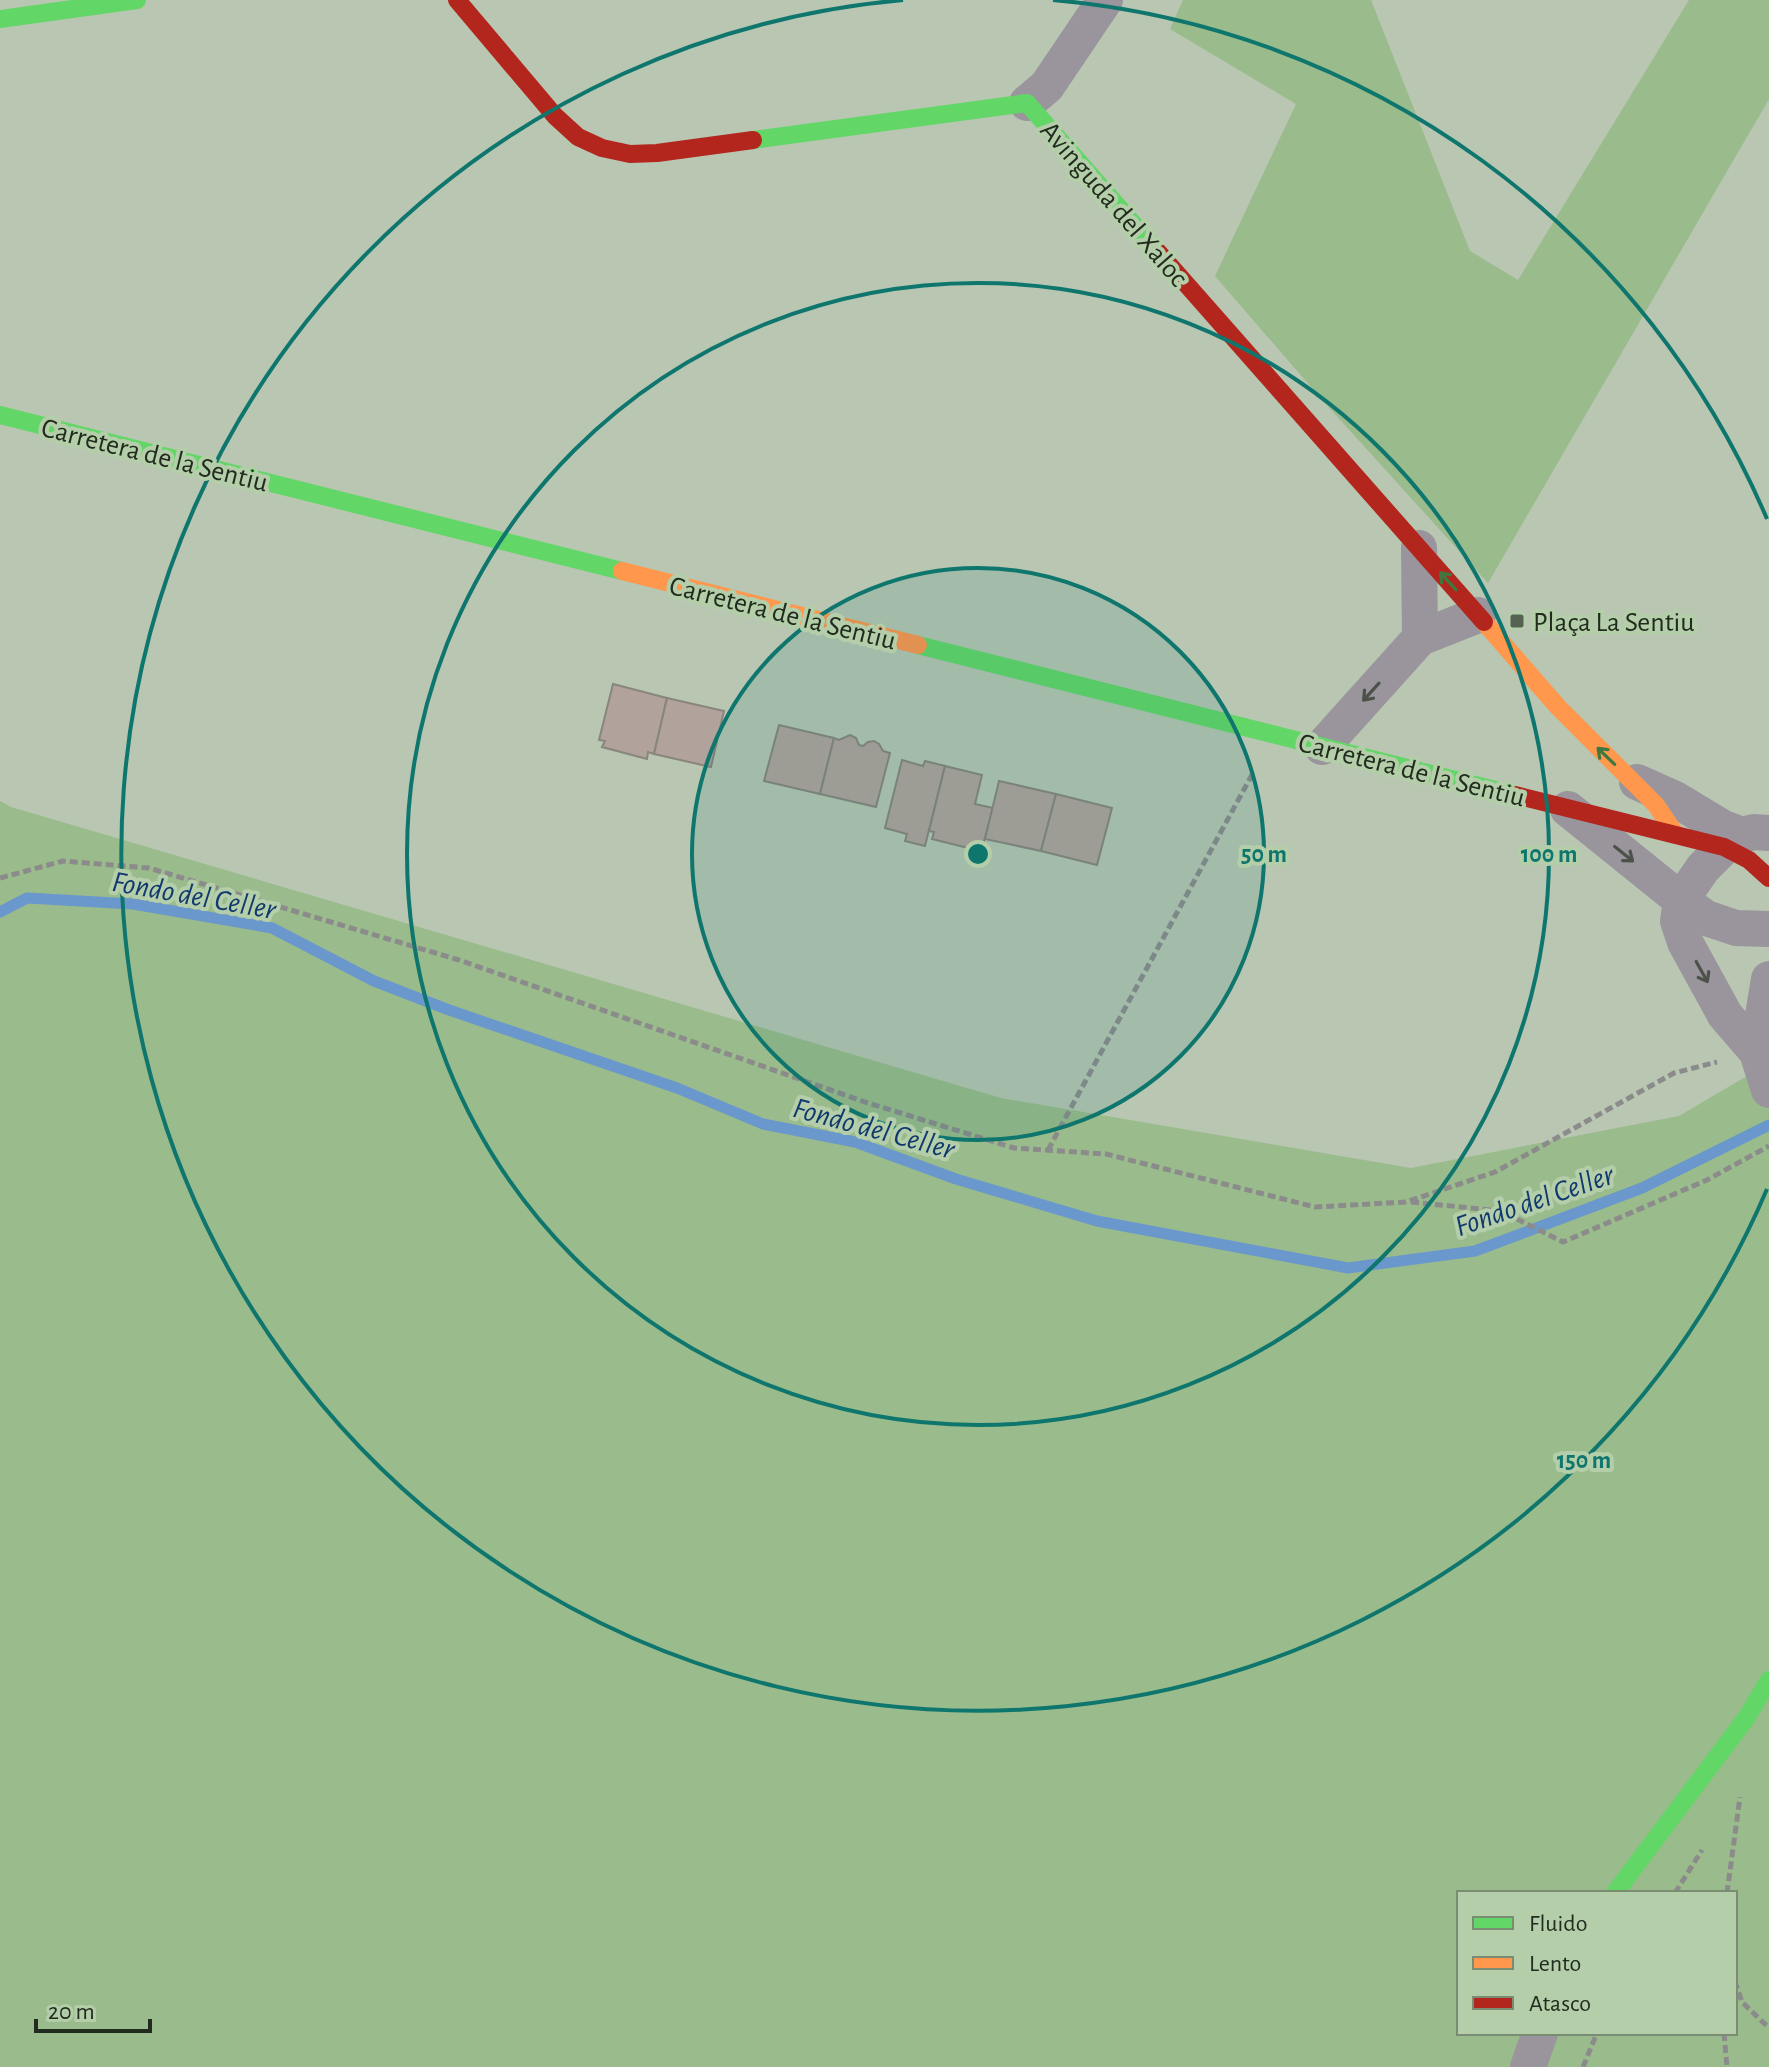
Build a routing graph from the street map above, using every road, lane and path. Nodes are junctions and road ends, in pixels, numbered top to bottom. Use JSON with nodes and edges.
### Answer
{"nodes":[{"id":1,"x":137,"y":0,"type":"edge"},
{"id":2,"x":457,"y":0,"type":"edge"},
{"id":3,"x":1105,"y":0,"type":"edge"},
{"id":4,"x":0,"y":19,"type":"edge"},
{"id":5,"x":1027,"y":103,"type":"junction"},
{"id":6,"x":0,"y":415,"type":"edge"},
{"id":7,"x":1419,"y":548,"type":"junction"},
{"id":8,"x":1478,"y":615,"type":"junction"},
{"id":9,"x":1420,"y":638,"type":"junction"},
{"id":10,"x":1274,"y":735,"type":"junction"},
{"id":11,"x":1322,"y":747,"type":"junction"},
{"id":12,"x":1629,"y":778,"type":"junction"},
{"id":13,"x":1567,"y":808,"type":"junction"},
{"id":14,"x":1676,"y":835,"type":"junction"},
{"id":15,"x":1745,"y":838,"type":"edge"},
{"id":16,"x":0,"y":878,"type":"edge"},
{"id":17,"x":1769,"y":878,"type":"edge"},
{"id":18,"x":1681,"y":900,"type":"junction"},
{"id":19,"x":1753,"y":928,"type":"edge"},
{"id":20,"x":1769,"y":979,"type":"edge"},
{"id":21,"x":1764,"y":1076,"type":"edge"},
{"id":22,"x":1769,"y":1146,"type":"edge"},
{"id":23,"x":1048,"y":1150,"type":"junction"},
{"id":24,"x":1406,"y":1202,"type":"junction"},
{"id":25,"x":1769,"y":1680,"type":"edge"},
{"id":26,"x":1740,"y":1790,"type":"dead end"},
{"id":27,"x":1616,"y":1891,"type":"edge"},
{"id":28,"x":1727,"y":1891,"type":"edge"},
{"id":29,"x":1737,"y":1987,"type":"edge"},
{"id":30,"x":1769,"y":2028,"type":"edge"},
{"id":31,"x":1539,"y":2035,"type":"edge"},
{"id":32,"x":1596,"y":2035,"type":"edge"},
{"id":33,"x":1724,"y":2035,"type":"edge"},
{"id":34,"x":1528,"y":2067,"type":"edge"},
{"id":35,"x":1583,"y":2067,"type":"edge"},
{"id":36,"x":1727,"y":2067,"type":"edge"}],
"edges":[{"from":1,"to":4,"type":"street"},
{"from":2,"to":5,"type":"street","name":"Avinguda del Xaloc"},
{"from":3,"to":5,"type":"street"},
{"from":5,"to":7,"type":"street","name":"Avinguda del Xaloc"},
{"from":6,"to":10,"type":"street","name":"Carretera de la Sentiu"},
{"from":8,"to":7,"type":"street","name":"Avinguda del Xaloc","one_way":true},
{"from":7,"to":9,"type":"street"},
{"from":8,"to":9,"type":"street"},
{"from":12,"to":8,"type":"street","name":"Avinguda del Xaloc","one_way":true},
{"from":9,"to":11,"type":"street","one_way":true},
{"from":10,"to":11,"type":"street","name":"Carretera de la Sentiu"},
{"from":10,"to":23,"type":"path"},
{"from":11,"to":13,"type":"street","name":"Carretera de la Sentiu"},
{"from":12,"to":14,"type":"street","name":"Avinguda del Xaloc"},
{"from":12,"to":15,"type":"street","name":"Avinguda del Xaloc"},
{"from":13,"to":14,"type":"street"},
{"from":13,"to":18,"type":"street","one_way":true},
{"from":14,"to":15,"type":"street"},
{"from":15,"to":17,"type":"street"},
{"from":15,"to":18,"type":"street"},
{"from":16,"to":23,"type":"path"},
{"from":18,"to":19,"type":"street"},
{"from":18,"to":21,"type":"street","one_way":true},
{"from":20,"to":21,"type":"street"},
{"from":21,"to":24,"type":"path"},
{"from":22,"to":24,"type":"path"},
{"from":23,"to":24,"type":"path"},
{"from":25,"to":27,"type":"street"},
{"from":26,"to":28,"type":"path"},
{"from":29,"to":30,"type":"path"},
{"from":31,"to":34,"type":"street"},
{"from":32,"to":35,"type":"path"},
{"from":33,"to":36,"type":"path"}]}
